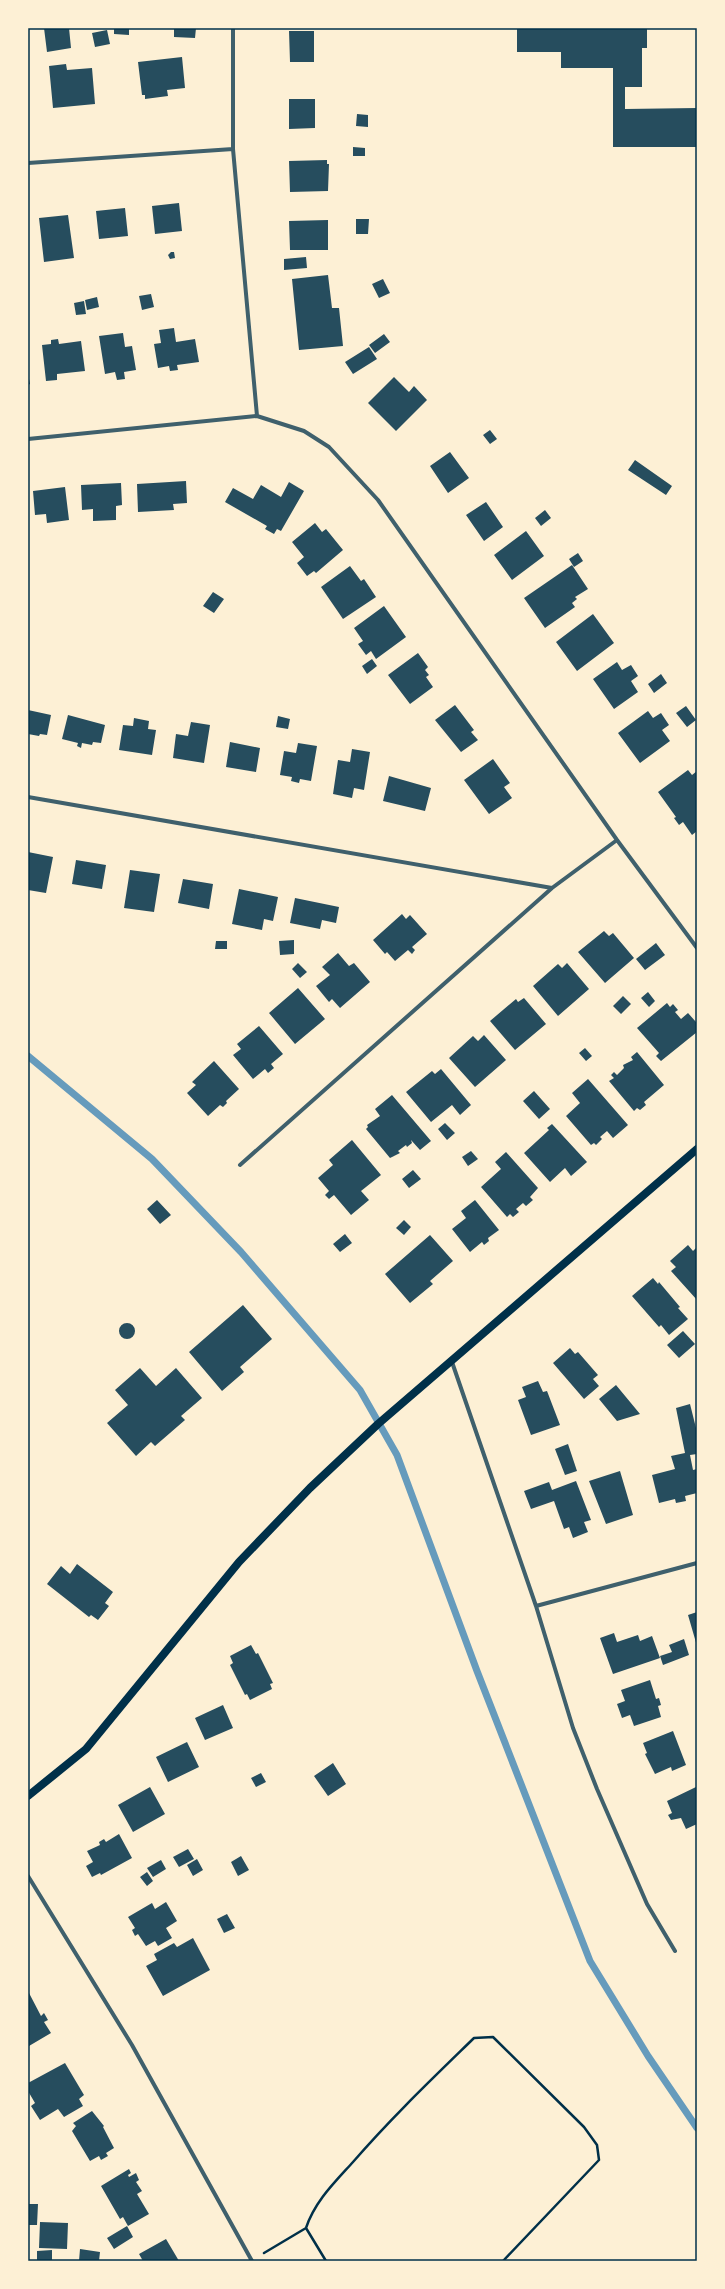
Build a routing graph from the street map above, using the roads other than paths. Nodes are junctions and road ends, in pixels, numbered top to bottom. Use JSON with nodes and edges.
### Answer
{"nodes":[{"id":1,"x":233,"y":28,"type":"edge"},
{"id":2,"x":233,"y":149,"type":"junction"},
{"id":3,"x":28,"y":163,"type":"edge"},
{"id":4,"x":257,"y":416,"type":"junction"},
{"id":5,"x":28,"y":439,"type":"edge"},
{"id":6,"x":28,"y":797,"type":"edge"},
{"id":7,"x":617,"y":840,"type":"junction"},
{"id":8,"x":552,"y":888,"type":"junction"},
{"id":9,"x":697,"y":948,"type":"edge"},
{"id":10,"x":697,"y":1149,"type":"edge"},
{"id":11,"x":240,"y":1165,"type":"dead end"},
{"id":12,"x":452,"y":1362,"type":"junction"},
{"id":13,"x":697,"y":1563,"type":"edge"},
{"id":14,"x":536,"y":1606,"type":"junction"},
{"id":15,"x":28,"y":1796,"type":"edge"},
{"id":16,"x":28,"y":1876,"type":"edge"},
{"id":17,"x":675,"y":1951,"type":"dead end"},
{"id":18,"x":252,"y":2260,"type":"edge"}],
"edges":[{"from":1,"to":2,"type":"street"},
{"from":2,"to":3,"type":"street"},
{"from":2,"to":4,"type":"street"},
{"from":4,"to":5,"type":"street"},
{"from":4,"to":7,"type":"street"},
{"from":6,"to":8,"type":"street"},
{"from":7,"to":8,"type":"street"},
{"from":7,"to":9,"type":"street"},
{"from":8,"to":11,"type":"street"},
{"from":10,"to":12,"type":"main road"},
{"from":12,"to":14,"type":"street"},
{"from":12,"to":15,"type":"main road"},
{"from":13,"to":14,"type":"street"},
{"from":14,"to":17,"type":"street"},
{"from":16,"to":18,"type":"street"}]}
